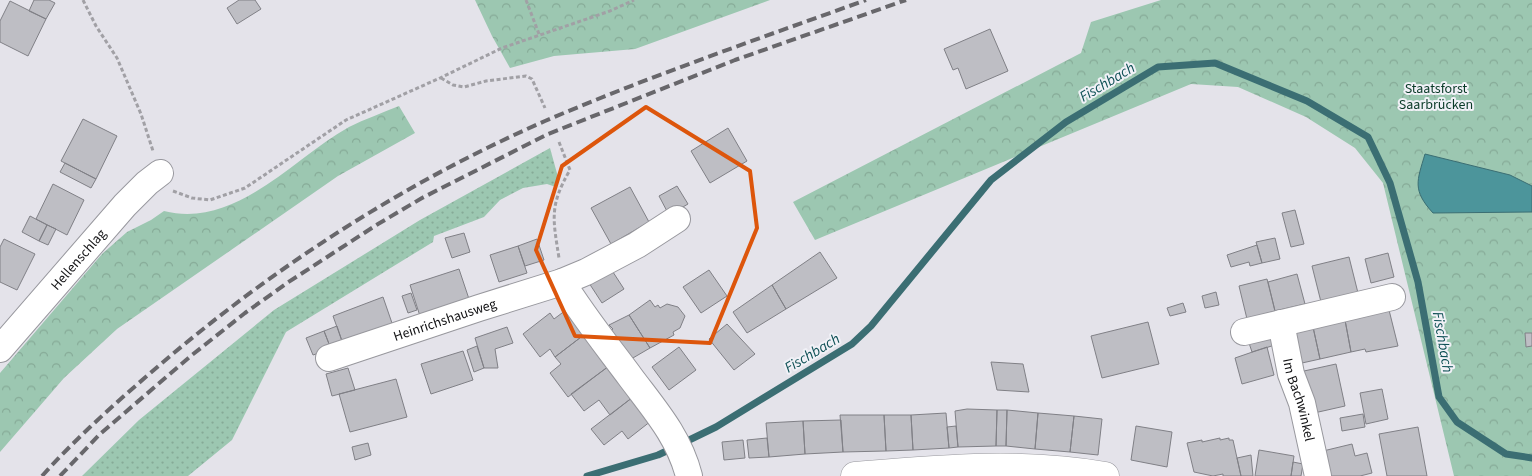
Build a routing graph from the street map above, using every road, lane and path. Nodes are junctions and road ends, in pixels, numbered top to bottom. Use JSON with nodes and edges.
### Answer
{"nodes":[{"id":1,"x":83,"y":0,"type":"edge"},
{"id":2,"x":526,"y":0,"type":"edge"},
{"id":3,"x":634,"y":0,"type":"edge"},
{"id":4,"x":539,"y":34,"type":"junction"},
{"id":5,"x":440,"y":78,"type":"junction"},
{"id":6,"x":545,"y":108,"type":"dead end"},
{"id":7,"x":559,"y":142,"type":"dead end"},
{"id":8,"x":160,"y":173,"type":"junction"},
{"id":9,"x":677,"y":219,"type":"dead end"},
{"id":10,"x":562,"y":282,"type":"junction"},
{"id":11,"x":1392,"y":297,"type":"dead end"},
{"id":12,"x":1281,"y":323,"type":"junction"},
{"id":13,"x":1244,"y":332,"type":"dead end"},
{"id":14,"x":0,"y":349,"type":"edge"},
{"id":15,"x":329,"y":358,"type":"dead end"},
{"id":16,"x":681,"y":455,"type":"edge"},
{"id":17,"x":855,"y":476,"type":"edge"},
{"id":18,"x":1104,"y":476,"type":"edge"},
{"id":19,"x":1318,"y":476,"type":"edge"}],
"edges":[{"from":1,"to":8,"type":"path"},
{"from":2,"to":4,"type":"path"},
{"from":3,"to":4,"type":"path"},
{"from":4,"to":5,"type":"path"},
{"from":5,"to":6,"type":"path"},
{"from":5,"to":8,"type":"path"},
{"from":7,"to":10,"type":"path"},
{"from":8,"to":14,"type":"street","name":"Hellenschlag"},
{"from":9,"to":10,"type":"street","name":"Heinrichshausweg"},
{"from":10,"to":15,"type":"street","name":"Heinrichshausweg"},
{"from":10,"to":16,"type":"street"},
{"from":11,"to":12,"type":"street"},
{"from":12,"to":13,"type":"street"},
{"from":12,"to":19,"type":"street","name":"Im Bachwinkel"},
{"from":17,"to":18,"type":"main road"}]}
